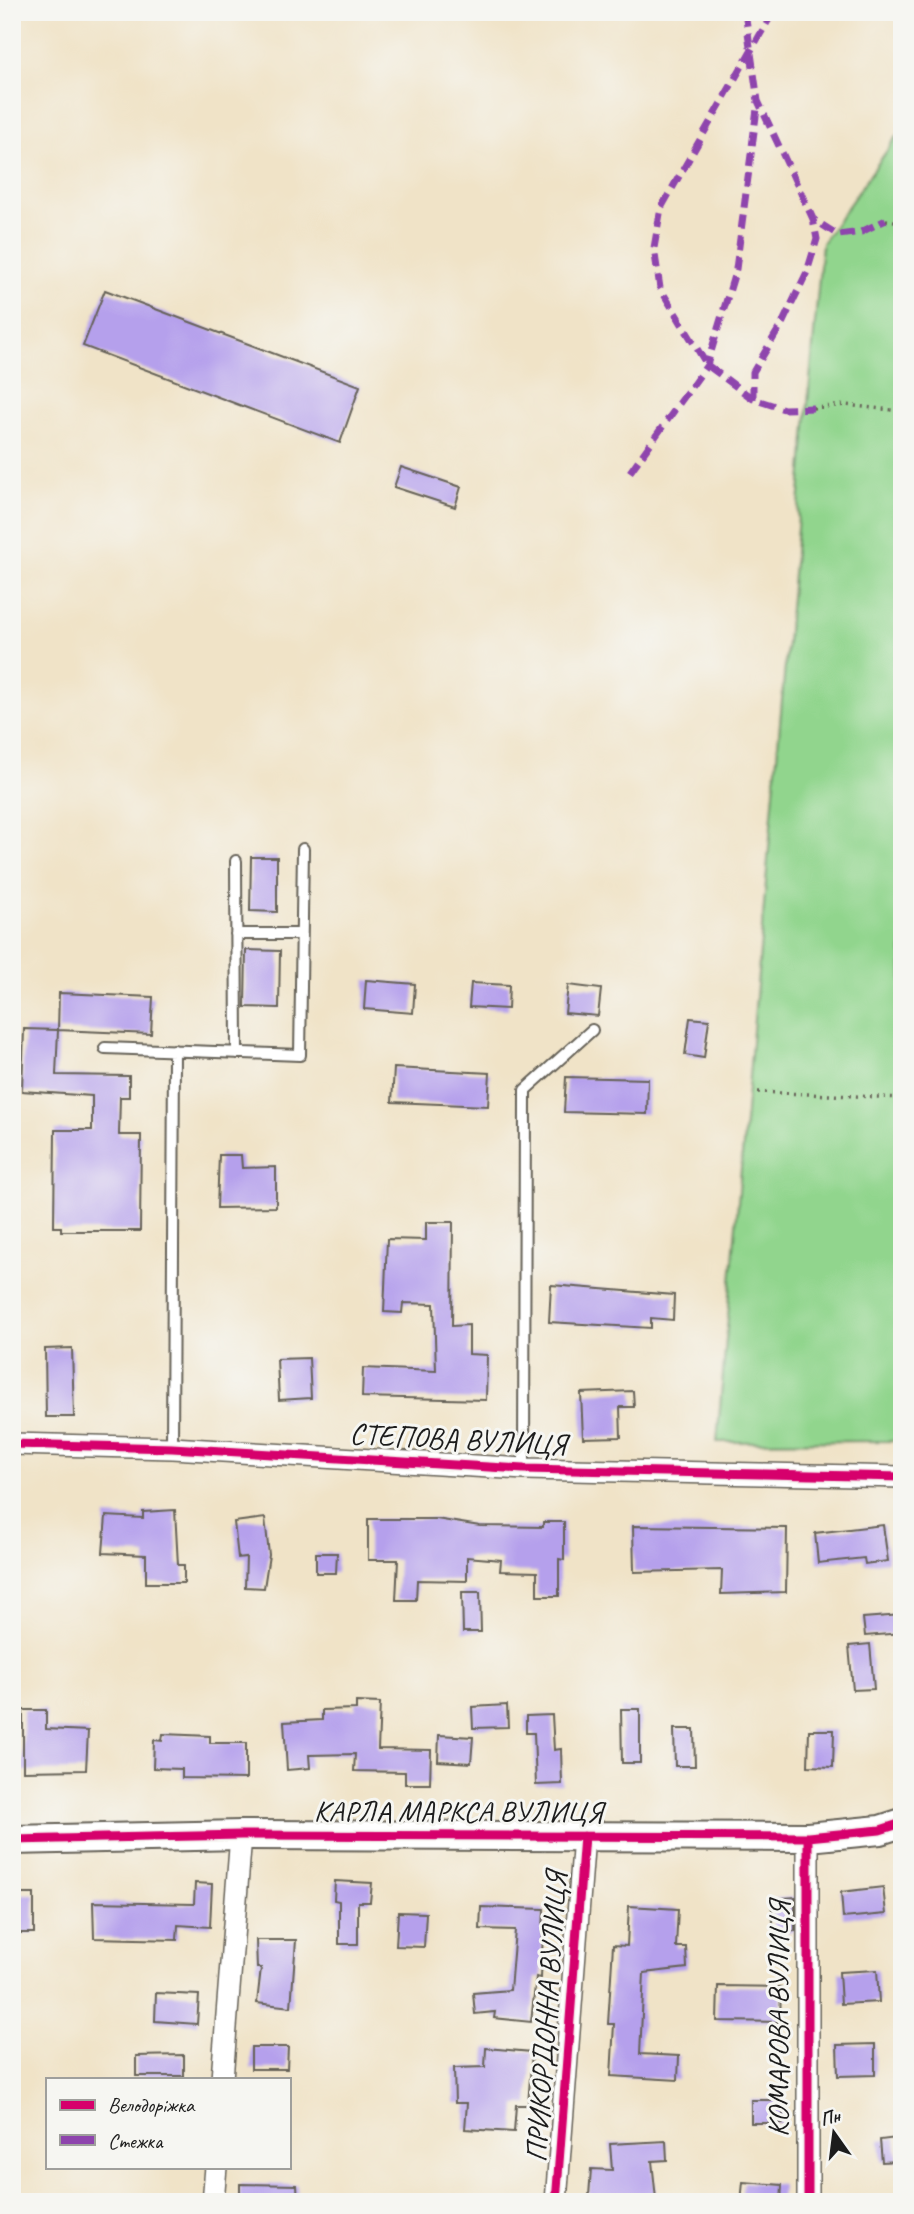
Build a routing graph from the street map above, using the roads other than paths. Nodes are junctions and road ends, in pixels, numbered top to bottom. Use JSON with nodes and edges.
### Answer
{"nodes":[{"id":1,"x":303,"y":849,"type":"dead end"},
{"id":2,"x":236,"y":861,"type":"dead end"},
{"id":3,"x":236,"y":933,"type":"junction"},
{"id":4,"x":301,"y":934,"type":"junction"},
{"id":5,"x":592,"y":1030,"type":"dead end"},
{"id":6,"x":105,"y":1048,"type":"dead end"},
{"id":7,"x":174,"y":1050,"type":"junction"},
{"id":8,"x":237,"y":1053,"type":"junction"},
{"id":9,"x":12,"y":1444,"type":"edge"},
{"id":10,"x":172,"y":1448,"type":"junction"},
{"id":11,"x":524,"y":1469,"type":"junction"},
{"id":12,"x":902,"y":1477,"type":"edge"},
{"id":13,"x":902,"y":1823,"type":"edge"},
{"id":14,"x":242,"y":1835,"type":"junction"},
{"id":15,"x":584,"y":1836,"type":"junction"},
{"id":16,"x":808,"y":1837,"type":"junction"},
{"id":17,"x":12,"y":1840,"type":"edge"},
{"id":18,"x":222,"y":2078,"type":"edge"},
{"id":19,"x":216,"y":2168,"type":"edge"},
{"id":20,"x":213,"y":2202,"type":"edge"},
{"id":21,"x":556,"y":2202,"type":"edge"},
{"id":22,"x":808,"y":2202,"type":"edge"}],
"edges":[{"from":1,"to":4,"type":"lane"},
{"from":2,"to":3,"type":"lane"},
{"from":3,"to":4,"type":"lane"},
{"from":3,"to":8,"type":"lane"},
{"from":4,"to":8,"type":"lane"},
{"from":5,"to":11,"type":"lane"},
{"from":6,"to":7,"type":"lane"},
{"from":7,"to":8,"type":"lane"},
{"from":7,"to":10,"type":"lane"},
{"from":9,"to":10,"type":"street","name":"СТЕПОВА ВУЛИЦЯ"},
{"from":10,"to":11,"type":"street","name":"СТЕПОВА ВУЛИЦЯ"},
{"from":11,"to":12,"type":"street","name":"СТЕПОВА ВУЛИЦЯ"},
{"from":13,"to":16,"type":"street","name":"КАРЛА МАРКСА ВУЛИЦЯ"},
{"from":14,"to":15,"type":"street","name":"КАРЛА МАРКСА ВУЛИЦЯ"},
{"from":14,"to":17,"type":"street","name":"КАРЛА МАРКСА ВУЛИЦЯ"},
{"from":14,"to":18,"type":"street"},
{"from":15,"to":16,"type":"street","name":"КАРЛА МАРКСА ВУЛИЦЯ"},
{"from":15,"to":21,"type":"street","name":"ПРИКОРДОННА ВУЛИЦЯ"},
{"from":16,"to":22,"type":"street","name":"КОМАРОВА ВУЛИЦЯ"},
{"from":19,"to":20,"type":"street"}]}
